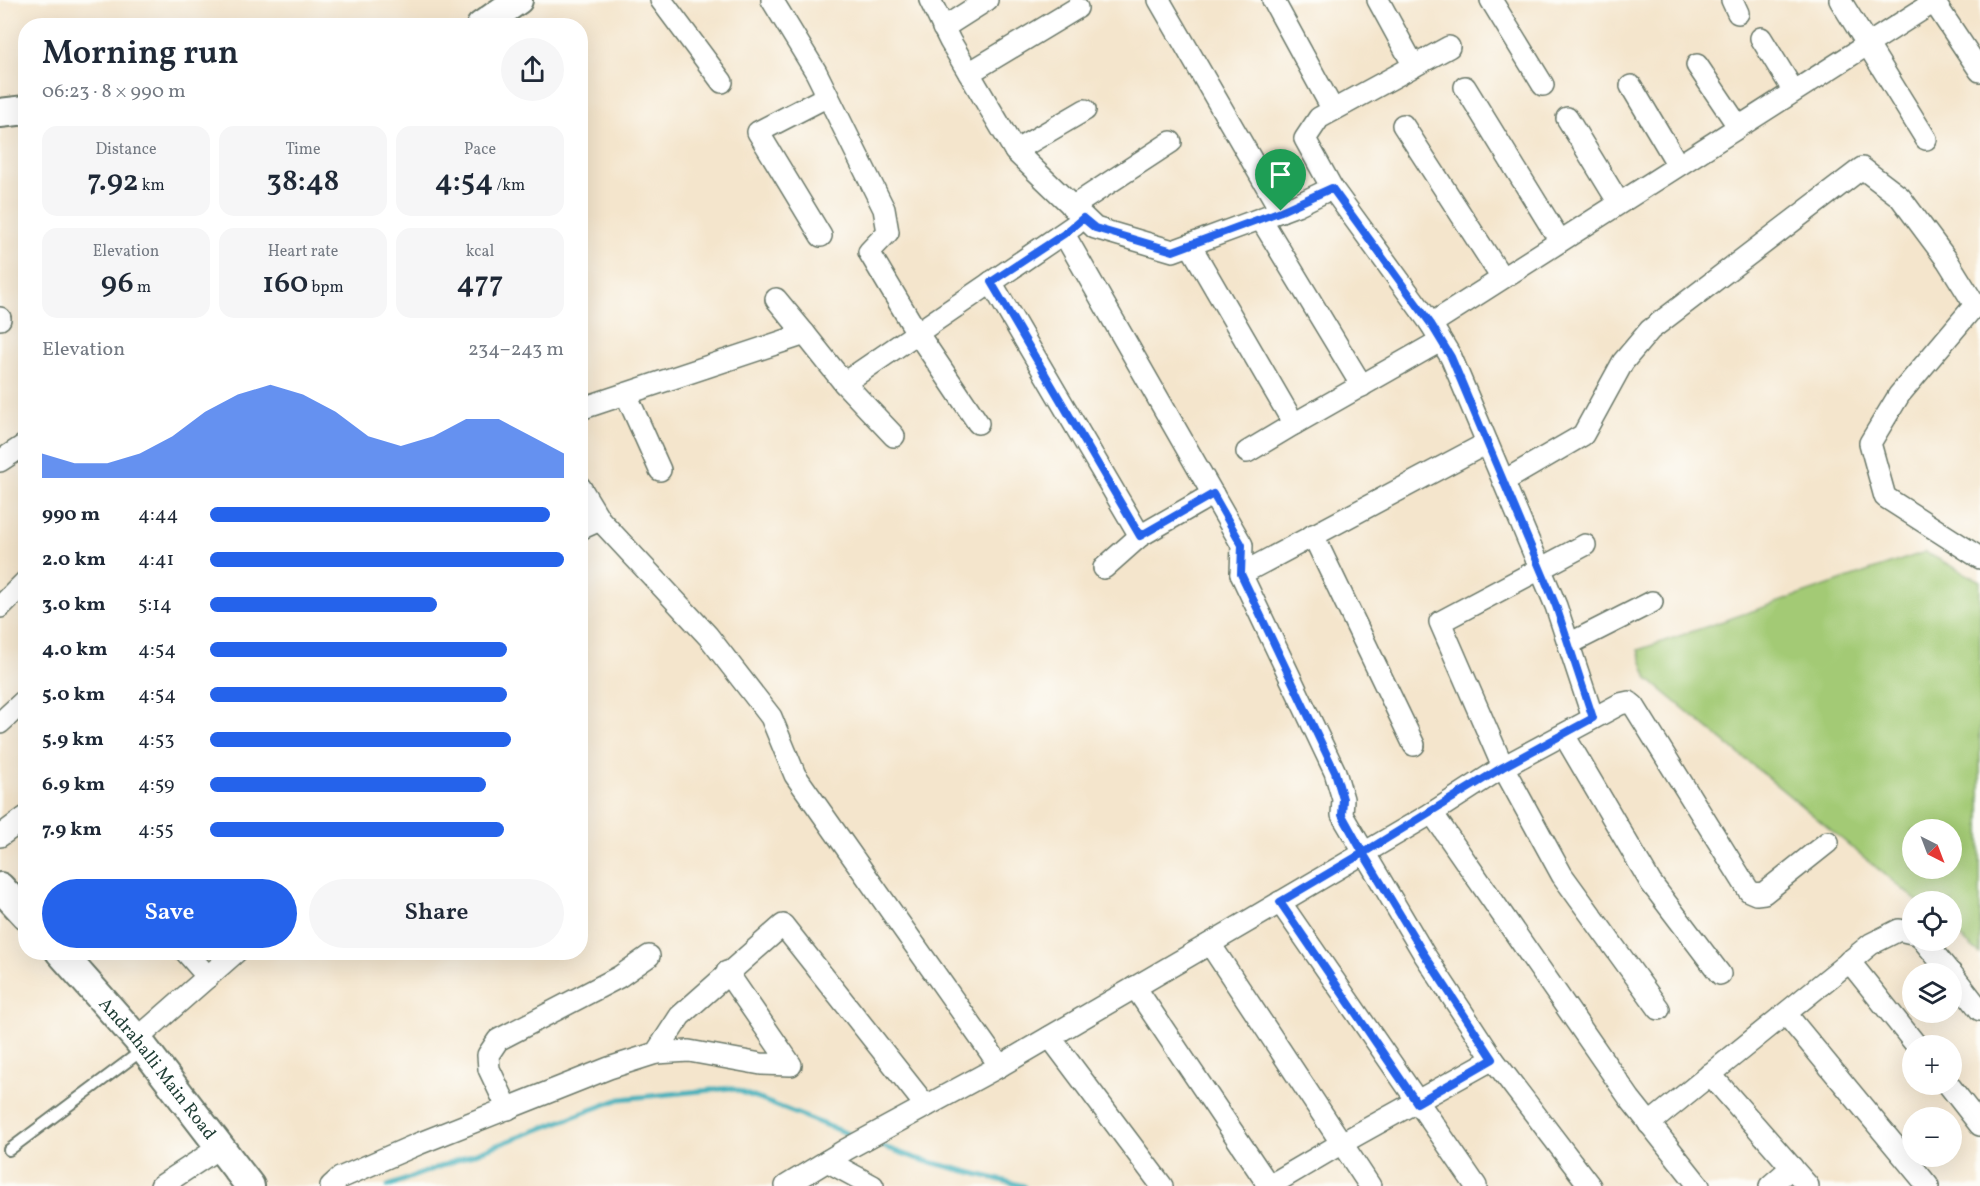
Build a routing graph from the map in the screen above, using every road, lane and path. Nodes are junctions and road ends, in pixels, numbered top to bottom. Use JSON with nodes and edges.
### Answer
{"nodes":[{"id":1,"x":518,"y":0,"type":"edge"},
{"id":2,"x":661,"y":0,"type":"edge"},
{"id":3,"x":772,"y":0,"type":"edge"},
{"id":4,"x":930,"y":0,"type":"edge"},
{"id":5,"x":987,"y":0,"type":"edge"},
{"id":6,"x":1159,"y":0,"type":"edge"},
{"id":7,"x":1273,"y":0,"type":"edge"},
{"id":8,"x":1378,"y":0,"type":"edge"},
{"id":9,"x":1491,"y":0,"type":"edge"},
{"id":10,"x":1840,"y":0,"type":"edge"},
{"id":11,"x":1077,"y":8,"type":"dead end"},
{"id":12,"x":492,"y":18,"type":"edge"},
{"id":13,"x":943,"y":28,"type":"junction"},
{"id":14,"x":1761,"y":38,"type":"dead end"},
{"id":15,"x":1866,"y":44,"type":"junction"},
{"id":16,"x":1449,"y":47,"type":"dead end"},
{"id":17,"x":1697,"y":65,"type":"dead end"},
{"id":18,"x":1413,"y":66,"type":"junction"},
{"id":19,"x":1980,"y":70,"type":"edge"},
{"id":20,"x":969,"y":73,"type":"junction"},
{"id":21,"x":722,"y":82,"type":"dead end"},
{"id":22,"x":1543,"y":85,"type":"dead end"},
{"id":23,"x":1631,"y":86,"type":"dead end"},
{"id":24,"x":1465,"y":87,"type":"dead end"},
{"id":25,"x":1793,"y":90,"type":"junction"},
{"id":26,"x":826,"y":98,"type":"junction"},
{"id":27,"x":1085,"y":110,"type":"dead end"},
{"id":28,"x":1333,"y":110,"type":"junction"},
{"id":29,"x":18,"y":111,"type":"edge"},
{"id":30,"x":0,"y":113,"type":"edge"},
{"id":31,"x":1567,"y":118,"type":"dead end"},
{"id":32,"x":1403,"y":125,"type":"dead end"},
{"id":33,"x":1738,"y":126,"type":"junction"},
{"id":34,"x":1926,"y":139,"type":"dead end"},
{"id":35,"x":1171,"y":142,"type":"dead end"},
{"id":36,"x":1015,"y":151,"type":"junction"},
{"id":37,"x":1678,"y":165,"type":"junction"},
{"id":38,"x":1332,"y":188,"type":"junction"},
{"id":39,"x":1619,"y":203,"type":"junction"},
{"id":40,"x":1281,"y":211,"type":"junction"},
{"id":41,"x":1078,"y":212,"type":"junction"},
{"id":42,"x":1261,"y":219,"type":"junction"},
{"id":43,"x":1064,"y":234,"type":"junction"},
{"id":44,"x":820,"y":236,"type":"dead end"},
{"id":45,"x":1560,"y":241,"type":"junction"},
{"id":46,"x":1190,"y":245,"type":"junction"},
{"id":47,"x":1502,"y":278,"type":"junction"},
{"id":48,"x":991,"y":282,"type":"junction"},
{"id":49,"x":776,"y":299,"type":"dead end"},
{"id":50,"x":1977,"y":306,"type":"edge"},
{"id":51,"x":916,"y":332,"type":"junction"},
{"id":52,"x":1435,"y":333,"type":"junction"},
{"id":53,"x":805,"y":334,"type":"junction"},
{"id":54,"x":844,"y":383,"type":"junction"},
{"id":55,"x":1362,"y":386,"type":"junction"},
{"id":56,"x":626,"y":394,"type":"junction"},
{"id":57,"x":588,"y":406,"type":"edge"},
{"id":58,"x":978,"y":423,"type":"dead end"},
{"id":59,"x":1294,"y":424,"type":"junction"},
{"id":60,"x":894,"y":435,"type":"dead end"},
{"id":61,"x":1487,"y":443,"type":"junction"},
{"id":62,"x":18,"y":449,"type":"edge"},
{"id":63,"x":1247,"y":452,"type":"dead end"},
{"id":64,"x":0,"y":461,"type":"edge"},
{"id":65,"x":660,"y":470,"type":"dead end"},
{"id":66,"x":1503,"y":482,"type":"junction"},
{"id":67,"x":1213,"y":494,"type":"junction"},
{"id":68,"x":588,"y":500,"type":"edge"},
{"id":69,"x":600,"y":520,"type":"junction"},
{"id":70,"x":588,"y":525,"type":"edge"},
{"id":71,"x":1313,"y":535,"type":"junction"},
{"id":72,"x":1140,"y":536,"type":"junction"},
{"id":73,"x":1585,"y":545,"type":"dead end"},
{"id":74,"x":1980,"y":558,"type":"edge"},
{"id":75,"x":1104,"y":568,"type":"dead end"},
{"id":76,"x":1540,"y":568,"type":"junction"},
{"id":77,"x":1241,"y":574,"type":"junction"},
{"id":78,"x":1652,"y":602,"type":"dead end"},
{"id":79,"x":1569,"y":644,"type":"junction"},
{"id":80,"x":18,"y":706,"type":"edge"},
{"id":81,"x":1593,"y":718,"type":"junction"},
{"id":82,"x":0,"y":723,"type":"edge"},
{"id":83,"x":1564,"y":735,"type":"junction"},
{"id":84,"x":1414,"y":745,"type":"dead end"},
{"id":85,"x":1503,"y":767,"type":"junction"},
{"id":86,"x":1432,"y":813,"type":"junction"},
{"id":87,"x":18,"y":823,"type":"edge"},
{"id":88,"x":0,"y":836,"type":"edge"},
{"id":89,"x":1828,"y":842,"type":"dead end"},
{"id":90,"x":1363,"y":853,"type":"junction"},
{"id":91,"x":0,"y":887,"type":"edge"},
{"id":92,"x":1280,"y":902,"type":"junction"},
{"id":93,"x":18,"y":906,"type":"edge"},
{"id":94,"x":1902,"y":931,"type":"edge"},
{"id":95,"x":1209,"y":944,"type":"junction"},
{"id":96,"x":1932,"y":951,"type":"edge"},
{"id":97,"x":649,"y":956,"type":"dead end"},
{"id":98,"x":67,"y":960,"type":"edge"},
{"id":99,"x":193,"y":960,"type":"edge"},
{"id":100,"x":227,"y":960,"type":"edge"},
{"id":101,"x":1849,"y":961,"type":"junction"},
{"id":102,"x":1942,"y":963,"type":"edge"},
{"id":103,"x":727,"y":972,"type":"junction"},
{"id":104,"x":1720,"y":974,"type":"dead end"},
{"id":105,"x":208,"y":977,"type":"junction"},
{"id":106,"x":1135,"y":987,"type":"junction"},
{"id":107,"x":1962,"y":988,"type":"edge"},
{"id":108,"x":1659,"y":1009,"type":"dead end"},
{"id":109,"x":1980,"y":1010,"type":"edge"},
{"id":110,"x":1786,"y":1014,"type":"junction"},
{"id":111,"x":1908,"y":1035,"type":"edge"},
{"id":112,"x":1050,"y":1037,"type":"junction"},
{"id":113,"x":140,"y":1044,"type":"junction"},
{"id":114,"x":656,"y":1053,"type":"junction"},
{"id":115,"x":1493,"y":1059,"type":"junction"},
{"id":116,"x":1000,"y":1066,"type":"junction"},
{"id":117,"x":1710,"y":1074,"type":"junction"},
{"id":118,"x":1957,"y":1095,"type":"edge"},
{"id":119,"x":1417,"y":1103,"type":"junction"},
{"id":120,"x":926,"y":1106,"type":"junction"},
{"id":121,"x":508,"y":1109,"type":"junction"},
{"id":122,"x":1648,"y":1124,"type":"junction"},
{"id":123,"x":1980,"y":1125,"type":"edge"},
{"id":124,"x":1342,"y":1143,"type":"junction"},
{"id":125,"x":220,"y":1147,"type":"junction"},
{"id":126,"x":9,"y":1150,"type":"dead end"},
{"id":127,"x":827,"y":1161,"type":"junction"},
{"id":128,"x":1792,"y":1167,"type":"junction"},
{"id":129,"x":161,"y":1186,"type":"edge"},
{"id":130,"x":250,"y":1186,"type":"edge"},
{"id":131,"x":331,"y":1186,"type":"edge"},
{"id":132,"x":786,"y":1186,"type":"edge"},
{"id":133,"x":873,"y":1186,"type":"edge"},
{"id":134,"x":1162,"y":1186,"type":"edge"},
{"id":135,"x":1269,"y":1186,"type":"edge"},
{"id":136,"x":1370,"y":1186,"type":"edge"},
{"id":137,"x":1476,"y":1186,"type":"edge"},
{"id":138,"x":1590,"y":1186,"type":"edge"},
{"id":139,"x":1699,"y":1186,"type":"edge"},
{"id":140,"x":1770,"y":1186,"type":"edge"},
{"id":141,"x":1808,"y":1186,"type":"edge"},
{"id":142,"x":1929,"y":1186,"type":"edge"}],
"edges":[{"from":1,"to":12,"type":"main road"},
{"from":2,"to":21,"type":"street"},
{"from":3,"to":26,"type":"street"},
{"from":4,"to":13,"type":"street"},
{"from":5,"to":13,"type":"street"},
{"from":6,"to":40,"type":"street"},
{"from":7,"to":28,"type":"street"},
{"from":8,"to":18,"type":"street"},
{"from":9,"to":22,"type":"street"},
{"from":10,"to":15,"type":"street"},
{"from":11,"to":20,"type":"street"},
{"from":13,"to":20,"type":"street"},
{"from":14,"to":25,"type":"street"},
{"from":15,"to":19,"type":"street"},
{"from":15,"to":25,"type":"street"},
{"from":15,"to":34,"type":"street"},
{"from":16,"to":18,"type":"street"},
{"from":17,"to":33,"type":"street"},
{"from":18,"to":28,"type":"street"},
{"from":20,"to":36,"type":"street"},
{"from":23,"to":37,"type":"street"},
{"from":24,"to":45,"type":"street"},
{"from":25,"to":33,"type":"street"},
{"from":26,"to":44,"type":"street"},
{"from":26,"to":51,"type":"street"},
{"from":27,"to":36,"type":"street"},
{"from":28,"to":38,"type":"street"},
{"from":29,"to":30,"type":"main road"},
{"from":31,"to":39,"type":"street"},
{"from":32,"to":47,"type":"street"},
{"from":33,"to":37,"type":"street"},
{"from":35,"to":41,"type":"street"},
{"from":36,"to":41,"type":"street"},
{"from":37,"to":39,"type":"street"},
{"from":38,"to":40,"type":"street"},
{"from":38,"to":52,"type":"street"},
{"from":39,"to":45,"type":"street"},
{"from":40,"to":42,"type":"street"},
{"from":41,"to":43,"type":"street"},
{"from":41,"to":46,"type":"street"},
{"from":42,"to":46,"type":"street"},
{"from":42,"to":55,"type":"street"},
{"from":43,"to":48,"type":"street"},
{"from":43,"to":67,"type":"street"},
{"from":45,"to":47,"type":"street"},
{"from":46,"to":59,"type":"street"},
{"from":47,"to":52,"type":"street"},
{"from":48,"to":51,"type":"street"},
{"from":48,"to":72,"type":"street"},
{"from":49,"to":53,"type":"street"},
{"from":50,"to":66,"type":"street"},
{"from":50,"to":74,"type":"street"},
{"from":51,"to":54,"type":"street"},
{"from":51,"to":58,"type":"street"},
{"from":52,"to":55,"type":"street"},
{"from":52,"to":61,"type":"street"},
{"from":53,"to":54,"type":"street"},
{"from":53,"to":56,"type":"street"},
{"from":54,"to":60,"type":"street"},
{"from":55,"to":59,"type":"street"},
{"from":56,"to":57,"type":"street"},
{"from":56,"to":65,"type":"street"},
{"from":59,"to":63,"type":"street"},
{"from":61,"to":66,"type":"street"},
{"from":61,"to":71,"type":"street"},
{"from":62,"to":64,"type":"street"},
{"from":66,"to":76,"type":"street"},
{"from":67,"to":72,"type":"street"},
{"from":67,"to":77,"type":"street"},
{"from":68,"to":69,"type":"street"},
{"from":69,"to":70,"type":"street"},
{"from":69,"to":116,"type":"street"},
{"from":71,"to":77,"type":"street"},
{"from":71,"to":84,"type":"street"},
{"from":72,"to":75,"type":"street"},
{"from":73,"to":76,"type":"street"},
{"from":76,"to":79,"type":"street"},
{"from":76,"to":85,"type":"street"},
{"from":77,"to":90,"type":"street"},
{"from":78,"to":79,"type":"street"},
{"from":79,"to":81,"type":"street"},
{"from":80,"to":82,"type":"street"},
{"from":81,"to":83,"type":"street"},
{"from":81,"to":89,"type":"street"},
{"from":83,"to":85,"type":"street"},
{"from":83,"to":104,"type":"street"},
{"from":85,"to":86,"type":"street"},
{"from":85,"to":108,"type":"street"},
{"from":86,"to":90,"type":"street"},
{"from":86,"to":122,"type":"street"},
{"from":87,"to":88,"type":"street"},
{"from":90,"to":92,"type":"street"},
{"from":90,"to":115,"type":"street"},
{"from":91,"to":93,"type":"main road"},
{"from":92,"to":95,"type":"street"},
{"from":92,"to":119,"type":"street"},
{"from":94,"to":101,"type":"street"},
{"from":95,"to":106,"type":"street"},
{"from":95,"to":124,"type":"street"},
{"from":96,"to":102,"type":"street"},
{"from":97,"to":121,"type":"street"},
{"from":98,"to":113,"type":"main road","name":"Andrahalli Main Road"},
{"from":99,"to":105,"type":"street"},
{"from":100,"to":105,"type":"street"},
{"from":101,"to":110,"type":"street"},
{"from":101,"to":111,"type":"street"},
{"from":103,"to":114,"type":"street"},
{"from":103,"to":114,"type":"street"},
{"from":103,"to":120,"type":"street"},
{"from":105,"to":113,"type":"street"},
{"from":106,"to":112,"type":"street"},
{"from":106,"to":135,"type":"street"},
{"from":107,"to":109,"type":"street"},
{"from":110,"to":117,"type":"street"},
{"from":110,"to":142,"type":"street"},
{"from":112,"to":116,"type":"street"},
{"from":112,"to":134,"type":"street"},
{"from":113,"to":125,"type":"main road","name":"Andrahalli Main Road"},
{"from":113,"to":126,"type":"lane"},
{"from":114,"to":121,"type":"street"},
{"from":115,"to":119,"type":"street"},
{"from":115,"to":138,"type":"street"},
{"from":116,"to":120,"type":"street"},
{"from":117,"to":122,"type":"street"},
{"from":117,"to":128,"type":"street"},
{"from":118,"to":123,"type":"street"},
{"from":119,"to":124,"type":"street"},
{"from":119,"to":137,"type":"street"},
{"from":120,"to":127,"type":"street"},
{"from":121,"to":131,"type":"street"},
{"from":122,"to":139,"type":"street"},
{"from":124,"to":135,"type":"street"},
{"from":124,"to":136,"type":"street"},
{"from":125,"to":129,"type":"street"},
{"from":125,"to":130,"type":"main road","name":"Andrahalli Main Road"},
{"from":127,"to":132,"type":"street"},
{"from":127,"to":133,"type":"street"},
{"from":128,"to":140,"type":"street"},
{"from":128,"to":141,"type":"street"}]}
